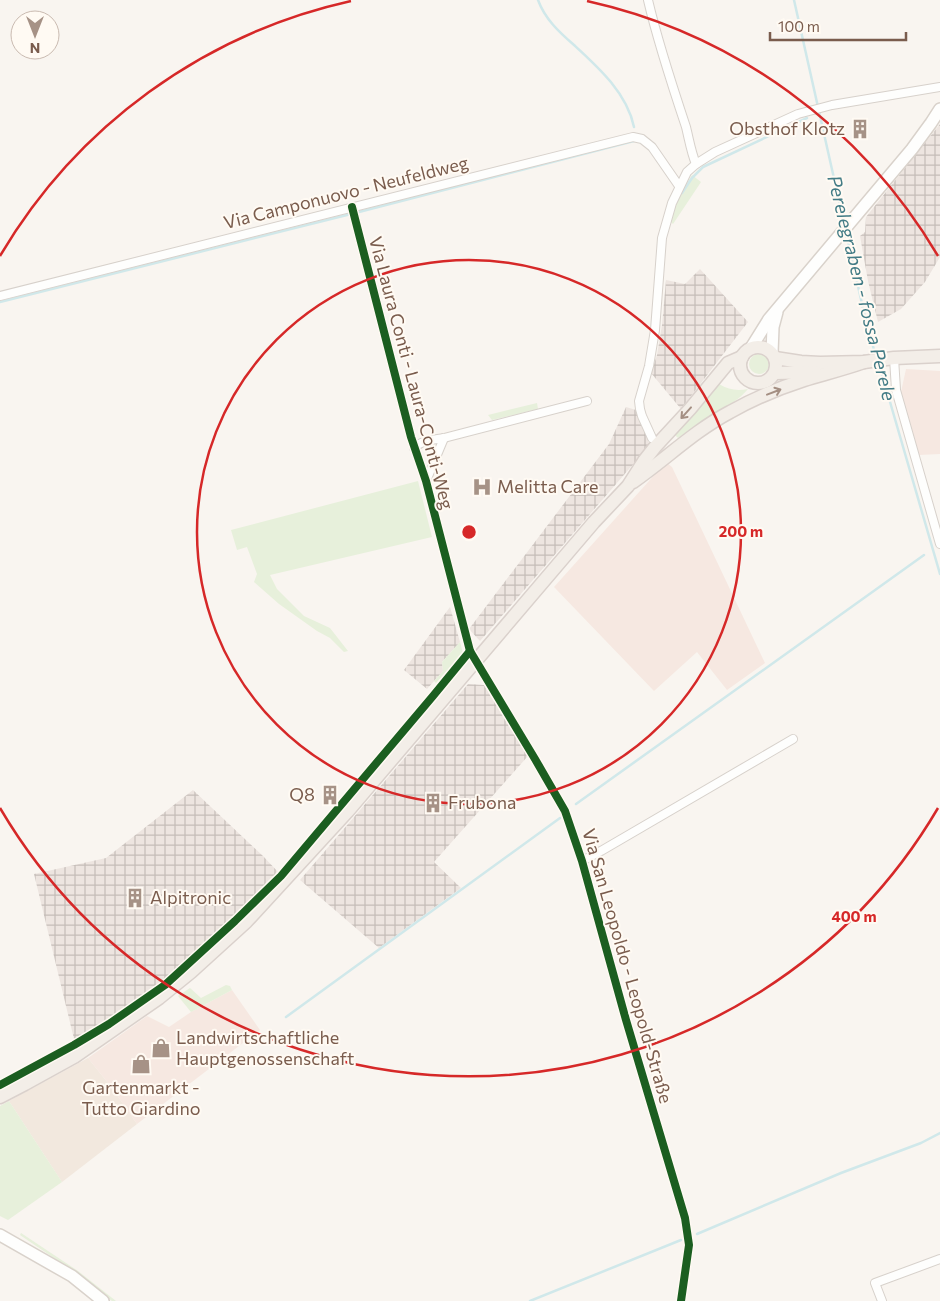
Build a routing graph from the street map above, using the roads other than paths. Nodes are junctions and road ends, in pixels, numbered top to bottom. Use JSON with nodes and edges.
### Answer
{"nodes":[{"id":1,"x":648,"y":0,"type":"edge"},
{"id":2,"x":940,"y":87,"type":"edge"},
{"id":3,"x":940,"y":109,"type":"edge"},
{"id":4,"x":696,"y":164,"type":"junction"},
{"id":5,"x":679,"y":186,"type":"junction"},
{"id":6,"x":353,"y":211,"type":"junction"},
{"id":7,"x":0,"y":296,"type":"edge"},
{"id":8,"x":779,"y":307,"type":"junction"},
{"id":9,"x":751,"y":348,"type":"junction"},
{"id":10,"x":774,"y":355,"type":"junction"},
{"id":11,"x":940,"y":356,"type":"edge"},
{"id":12,"x":742,"y":357,"type":"junction"},
{"id":13,"x":889,"y":358,"type":"junction"},
{"id":14,"x":861,"y":363,"type":"junction"},
{"id":15,"x":774,"y":373,"type":"junction"},
{"id":16,"x":758,"y":383,"type":"junction"},
{"id":17,"x":587,"y":401,"type":"dead end"},
{"id":18,"x":730,"y":412,"type":"junction"},
{"id":19,"x":444,"y":438,"type":"junction"},
{"id":20,"x":652,"y":438,"type":"dead end"},
{"id":21,"x":414,"y":448,"type":"junction"},
{"id":22,"x":426,"y":481,"type":"junction"},
{"id":23,"x":628,"y":486,"type":"junction"},
{"id":24,"x":940,"y":544,"type":"edge"},
{"id":25,"x":475,"y":660,"type":"junction"},
{"id":26,"x":793,"y":738,"type":"dead end"},
{"id":27,"x":582,"y":861,"type":"junction"},
{"id":28,"x":0,"y":1097,"type":"edge"},
{"id":29,"x":0,"y":1236,"type":"edge"},
{"id":30,"x":940,"y":1259,"type":"edge"},
{"id":31,"x":103,"y":1301,"type":"edge"},
{"id":32,"x":681,"y":1301,"type":"edge"},
{"id":33,"x":882,"y":1301,"type":"edge"}],
"edges":[{"from":1,"to":4,"type":"street"},
{"from":2,"to":4,"type":"street"},
{"from":3,"to":8,"type":"main road"},
{"from":4,"to":5,"type":"street"},
{"from":5,"to":6,"type":"street","name":"Via Camponuovo - Neufeldweg"},
{"from":5,"to":20,"type":"street"},
{"from":6,"to":7,"type":"street","name":"Via Camponuovo - Neufeldweg"},
{"from":6,"to":21,"type":"street","name":"Via Laura Conti - Laura-Conti-Weg"},
{"from":8,"to":9,"type":"main road"},
{"from":8,"to":10,"type":"main road"},
{"from":9,"to":10,"type":"main road"},
{"from":9,"to":12,"type":"main road"},
{"from":10,"to":14,"type":"main road"},
{"from":10,"to":15,"type":"main road"},
{"from":11,"to":13,"type":"main road"},
{"from":12,"to":16,"type":"main road"},
{"from":12,"to":23,"type":"main road","one_way":true},
{"from":13,"to":14,"type":"main road"},
{"from":13,"to":24,"type":"street"},
{"from":14,"to":15,"type":"main road"},
{"from":18,"to":14,"type":"main road","one_way":true},
{"from":15,"to":16,"type":"main road"},
{"from":16,"to":18,"type":"main road"},
{"from":17,"to":19,"type":"street","name":"Via Laura Conti - Laura-Conti-Weg"},
{"from":18,"to":23,"type":"main road"},
{"from":19,"to":21,"type":"street","name":"Via Laura Conti - Laura-Conti-Weg"},
{"from":19,"to":22,"type":"street","name":"Via Laura Conti - Laura-Conti-Weg"},
{"from":21,"to":22,"type":"street","name":"Via Laura Conti - Laura-Conti-Weg"},
{"from":22,"to":25,"type":"street","name":"Via Laura Conti - Laura-Conti-Weg"},
{"from":23,"to":25,"type":"main road"},
{"from":25,"to":27,"type":"street","name":"Via San Leopoldo - Leopold-Straße"},
{"from":25,"to":28,"type":"main road"},
{"from":26,"to":27,"type":"street"},
{"from":27,"to":32,"type":"street","name":"Via San Leopoldo - Leopold-Straße"},
{"from":29,"to":31,"type":"main road"},
{"from":30,"to":33,"type":"street"}]}
